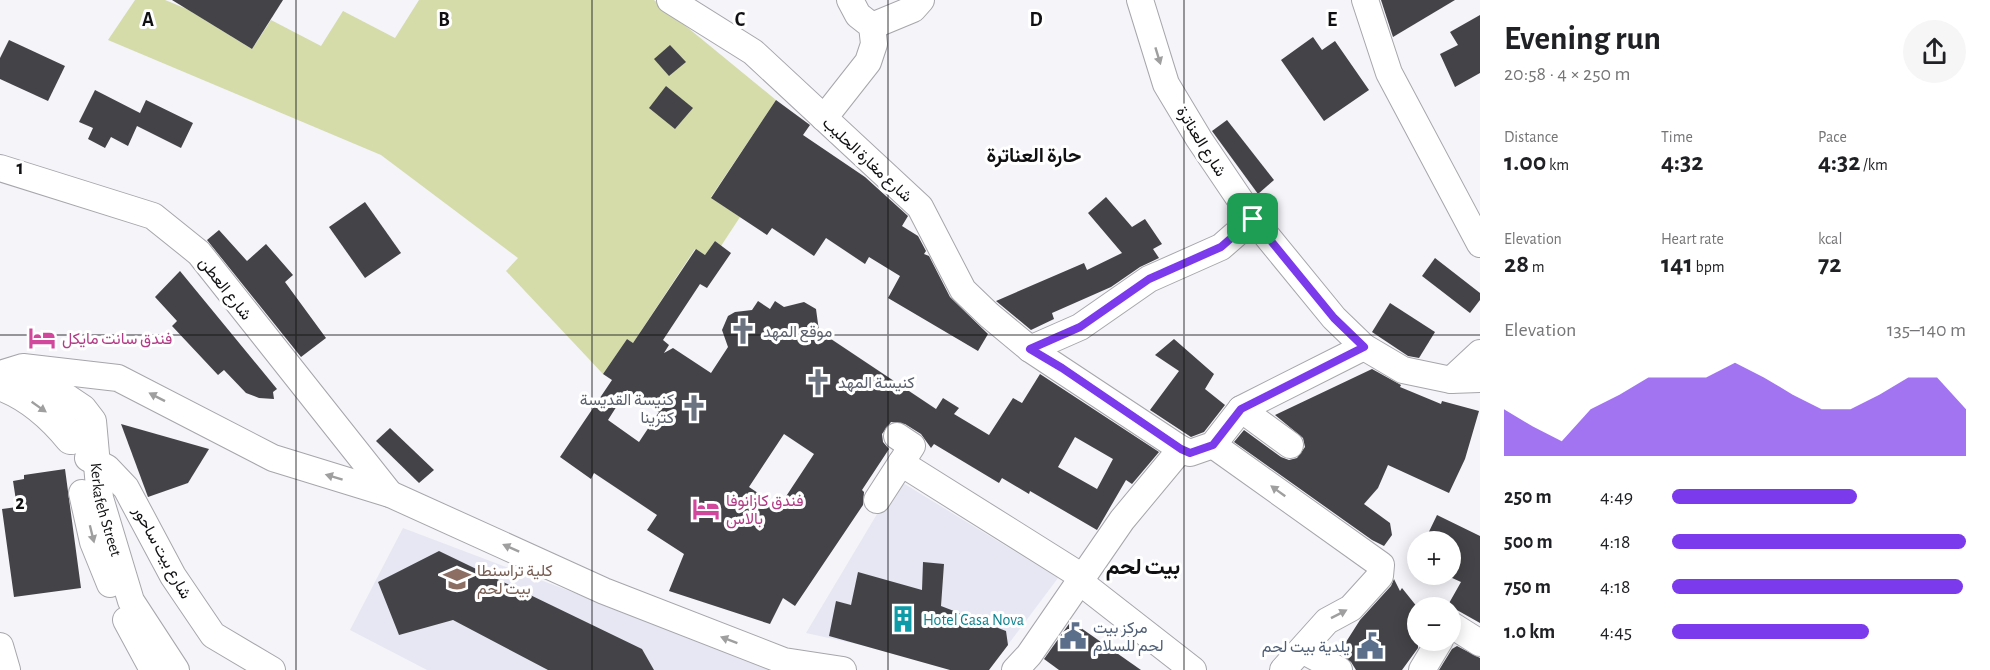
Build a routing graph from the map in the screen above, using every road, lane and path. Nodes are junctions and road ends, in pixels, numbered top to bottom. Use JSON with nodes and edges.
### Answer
{"nodes":[{"id":1,"x":670,"y":0,"type":"edge"},
{"id":2,"x":850,"y":0,"type":"edge"},
{"id":3,"x":921,"y":0,"type":"edge"},
{"id":4,"x":1140,"y":0,"type":"edge"},
{"id":5,"x":1365,"y":0,"type":"edge"},
{"id":6,"x":872,"y":26,"type":"junction"},
{"id":7,"x":824,"y":118,"type":"junction"},
{"id":8,"x":0,"y":168,"type":"edge"},
{"id":9,"x":1253,"y":219,"type":"junction"},
{"id":10,"x":1480,"y":244,"type":"edge"},
{"id":11,"x":1364,"y":347,"type":"junction"},
{"id":12,"x":1030,"y":349,"type":"junction"},
{"id":13,"x":1480,"y":353,"type":"edge"},
{"id":14,"x":8,"y":375,"type":"edge"},
{"id":15,"x":118,"y":378,"type":"junction"},
{"id":16,"x":1480,"y":379,"type":"edge"},
{"id":17,"x":1451,"y":380,"type":"junction"},
{"id":18,"x":74,"y":401,"type":"junction"},
{"id":19,"x":1241,"y":409,"type":"junction"},
{"id":20,"x":897,"y":436,"type":"dead end"},
{"id":21,"x":1213,"y":445,"type":"junction"},
{"id":22,"x":1290,"y":445,"type":"dead end"},
{"id":23,"x":1181,"y":449,"type":"junction"},
{"id":24,"x":84,"y":452,"type":"junction"},
{"id":25,"x":901,"y":463,"type":"junction"},
{"id":26,"x":878,"y":487,"type":"dead end"},
{"id":27,"x":390,"y":494,"type":"junction"},
{"id":28,"x":1081,"y":576,"type":"junction"},
{"id":29,"x":1461,"y":631,"type":"edge"},
{"id":30,"x":1480,"y":643,"type":"edge"},
{"id":31,"x":0,"y":646,"type":"edge"},
{"id":32,"x":1302,"y":650,"type":"junction"},
{"id":33,"x":1433,"y":651,"type":"edge"},
{"id":34,"x":7,"y":670,"type":"edge"},
{"id":35,"x":153,"y":670,"type":"edge"},
{"id":36,"x":177,"y":670,"type":"edge"},
{"id":37,"x":272,"y":670,"type":"edge"},
{"id":38,"x":843,"y":670,"type":"edge"},
{"id":39,"x":1015,"y":670,"type":"edge"},
{"id":40,"x":1193,"y":670,"type":"edge"},
{"id":41,"x":1283,"y":670,"type":"edge"},
{"id":42,"x":1339,"y":670,"type":"edge"},
{"id":43,"x":1422,"y":670,"type":"edge"}],
"edges":[{"from":1,"to":7,"type":"street","name":"شارع مغارة الحليب"},
{"from":2,"to":6,"type":"street"},
{"from":3,"to":6,"type":"street"},
{"from":4,"to":9,"type":"street","name":"شارع العناترة","one_way":true},
{"from":5,"to":10,"type":"street"},
{"from":6,"to":7,"type":"street"},
{"from":7,"to":12,"type":"street","name":"شارع مغارة الحليب"},
{"from":8,"to":27,"type":"street","name":"شارع العطن"},
{"from":9,"to":11,"type":"street","name":"شارع العناترة"},
{"from":9,"to":12,"type":"street"},
{"from":11,"to":17,"type":"street","name":"شارع العناترة"},
{"from":11,"to":19,"type":"street"},
{"from":12,"to":23,"type":"street","name":"شارع مغارة الحليب"},
{"from":13,"to":17,"type":"street"},
{"from":14,"to":15,"type":"street"},
{"from":14,"to":18,"type":"street","name":"Kerkafeh Street"},
{"from":14,"to":24,"type":"main road","one_way":true},
{"from":15,"to":18,"type":"street"},
{"from":27,"to":15,"type":"street","one_way":true},
{"from":16,"to":17,"type":"street","name":"شارع العناترة"},
{"from":18,"to":24,"type":"street"},
{"from":18,"to":24,"type":"street","name":"Kerkafeh Street"},
{"from":19,"to":21,"type":"street"},
{"from":19,"to":22,"type":"street"},
{"from":20,"to":25,"type":"street"},
{"from":21,"to":23,"type":"street"},
{"from":32,"to":21,"type":"street","one_way":true},
{"from":23,"to":28,"type":"street"},
{"from":24,"to":35,"type":"street","one_way":true},
{"from":24,"to":36,"type":"street","name":"Kerkafeh Street"},
{"from":24,"to":37,"type":"street","name":"شارع بيت ساحور"},
{"from":25,"to":26,"type":"street"},
{"from":25,"to":28,"type":"street"},
{"from":38,"to":27,"type":"street","one_way":true},
{"from":28,"to":39,"type":"street"},
{"from":28,"to":40,"type":"street"},
{"from":29,"to":30,"type":"street"},
{"from":31,"to":34,"type":"street"},
{"from":32,"to":41,"type":"street"},
{"from":32,"to":42,"type":"street"},
{"from":33,"to":43,"type":"street"}]}
